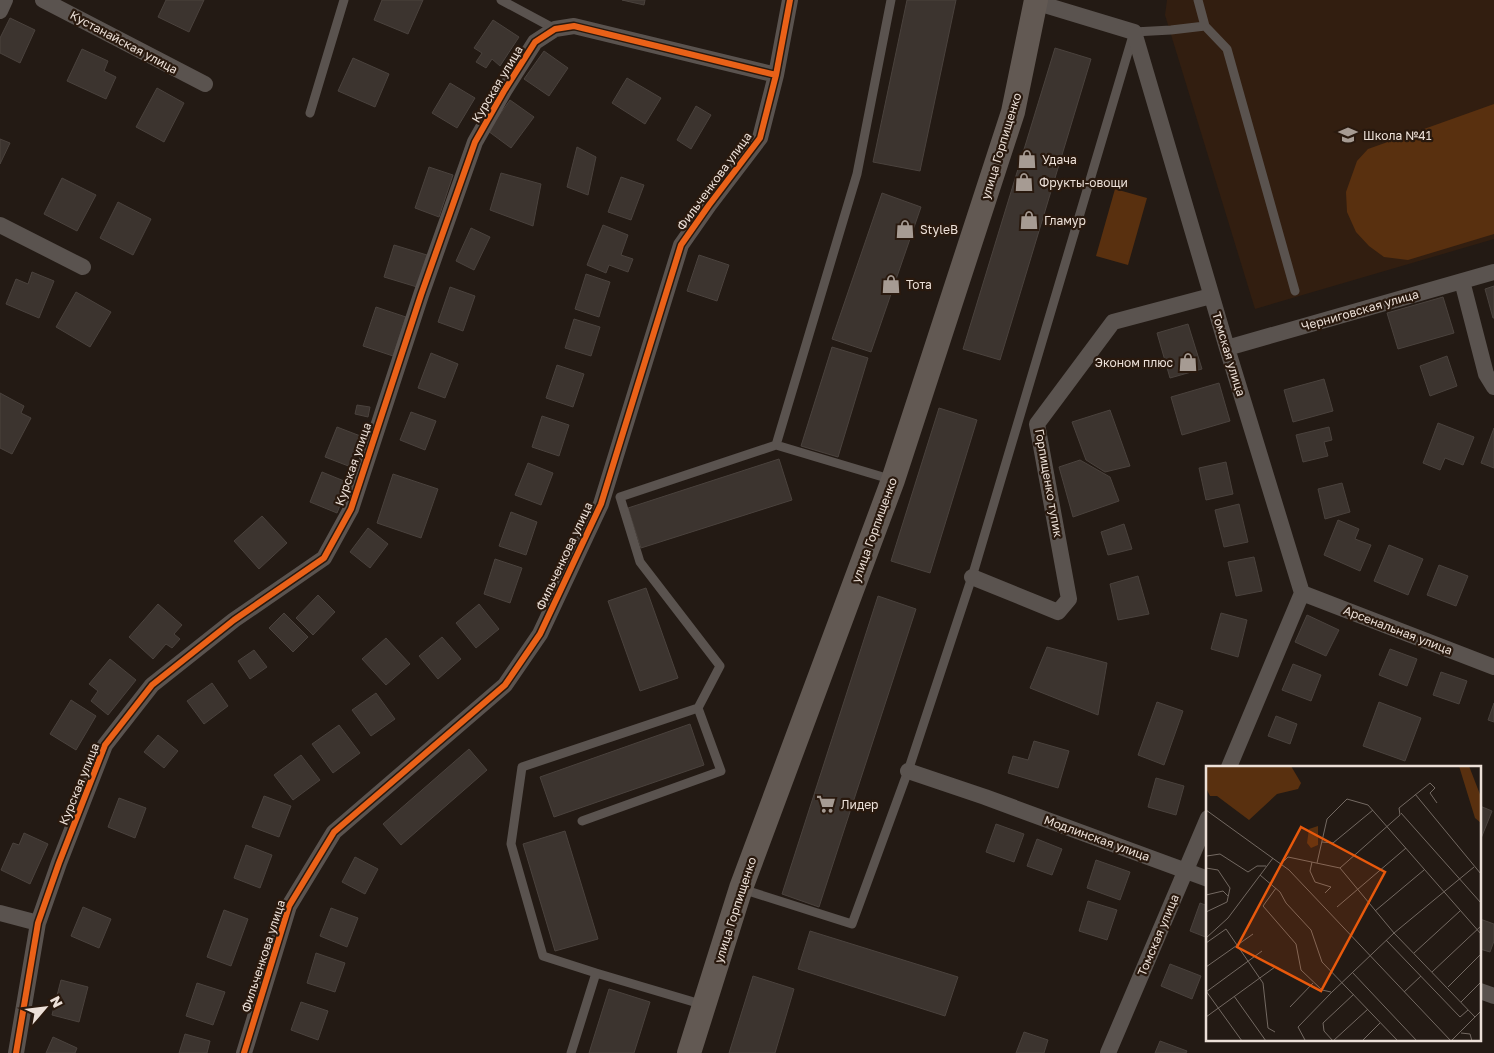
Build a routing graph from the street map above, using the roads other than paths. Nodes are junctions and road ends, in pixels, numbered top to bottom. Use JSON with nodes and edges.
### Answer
{"nodes":[{"id":1,"x":5,"y":0,"type":"edge"},
{"id":2,"x":43,"y":0,"type":"edge"},
{"id":3,"x":344,"y":0,"type":"edge"},
{"id":4,"x":501,"y":0,"type":"edge"},
{"id":5,"x":790,"y":0,"type":"edge"},
{"id":6,"x":891,"y":0,"type":"edge"},
{"id":7,"x":1198,"y":0,"type":"edge"},
{"id":8,"x":1036,"y":1,"type":"edge"},
{"id":9,"x":0,"y":11,"type":"edge"},
{"id":10,"x":1205,"y":26,"type":"junction"},
{"id":11,"x":555,"y":29,"type":"junction"},
{"id":12,"x":1134,"y":32,"type":"junction"},
{"id":13,"x":776,"y":75,"type":"junction"},
{"id":14,"x":205,"y":84,"type":"dead end"},
{"id":15,"x":310,"y":113,"type":"dead end"},
{"id":16,"x":0,"y":225,"type":"edge"},
{"id":17,"x":83,"y":267,"type":"dead end"},
{"id":18,"x":1494,"y":272,"type":"edge"},
{"id":19,"x":1462,"y":281,"type":"junction"},
{"id":20,"x":1295,"y":291,"type":"dead end"},
{"id":21,"x":1211,"y":296,"type":"junction"},
{"id":22,"x":1227,"y":348,"type":"junction"},
{"id":23,"x":1494,"y":387,"type":"edge"},
{"id":24,"x":1019,"y":419,"type":"junction"},
{"id":25,"x":1037,"y":424,"type":"junction"},
{"id":26,"x":776,"y":444,"type":"junction"},
{"id":27,"x":893,"y":480,"type":"junction"},
{"id":28,"x":972,"y":577,"type":"junction"},
{"id":29,"x":1302,"y":593,"type":"junction"},
{"id":30,"x":1494,"y":667,"type":"edge"},
{"id":31,"x":698,"y":708,"type":"junction"},
{"id":32,"x":1229,"y":766,"type":"edge"},
{"id":33,"x":908,"y":771,"type":"junction"},
{"id":34,"x":582,"y":821,"type":"dead end"},
{"id":35,"x":1206,"y":823,"type":"edge"},
{"id":36,"x":1186,"y":870,"type":"junction"},
{"id":37,"x":1206,"y":878,"type":"edge"},
{"id":38,"x":741,"y":888,"type":"junction"},
{"id":39,"x":0,"y":913,"type":"edge"},
{"id":40,"x":38,"y":923,"type":"junction"},
{"id":41,"x":596,"y":974,"type":"junction"},
{"id":42,"x":1482,"y":992,"type":"edge"},
{"id":43,"x":1494,"y":996,"type":"edge"},
{"id":44,"x":704,"y":1005,"type":"junction"},
{"id":45,"x":16,"y":1053,"type":"edge"},
{"id":46,"x":244,"y":1053,"type":"edge"},
{"id":47,"x":571,"y":1053,"type":"edge"},
{"id":48,"x":689,"y":1053,"type":"edge"},
{"id":49,"x":1108,"y":1053,"type":"edge"}],
"edges":[{"from":1,"to":9,"type":"street"},
{"from":2,"to":14,"type":"street","name":"Кустанайская улица"},
{"from":3,"to":15,"type":"lane"},
{"from":4,"to":11,"type":"lane"},
{"from":5,"to":13,"type":"street","name":"Фильченкова улица"},
{"from":6,"to":26,"type":"lane"},
{"from":7,"to":10,"type":"lane"},
{"from":8,"to":12,"type":"street"},
{"from":8,"to":27,"type":"main road","name":"улица Горпищенко"},
{"from":10,"to":12,"type":"lane"},
{"from":10,"to":20,"type":"lane"},
{"from":11,"to":13,"type":"street"},
{"from":11,"to":40,"type":"street","name":"Курская улица"},
{"from":12,"to":21,"type":"street","name":"Томская улица"},
{"from":12,"to":24,"type":"lane"},
{"from":13,"to":46,"type":"street","name":"Фильченкова улица"},
{"from":16,"to":17,"type":"street"},
{"from":18,"to":19,"type":"street","name":"Черниговская улица"},
{"from":19,"to":22,"type":"street","name":"Черниговская улица"},
{"from":19,"to":23,"type":"street"},
{"from":21,"to":22,"type":"street","name":"Томская улица"},
{"from":21,"to":25,"type":"street","name":"Горпищенко тупик"},
{"from":22,"to":29,"type":"street","name":"Томская улица"},
{"from":24,"to":25,"type":"lane"},
{"from":24,"to":28,"type":"lane"},
{"from":25,"to":28,"type":"street","name":"Горпищенко тупик"},
{"from":26,"to":27,"type":"lane"},
{"from":26,"to":31,"type":"lane"},
{"from":27,"to":38,"type":"main road","name":"улица Горпищенко"},
{"from":28,"to":33,"type":"lane"},
{"from":29,"to":30,"type":"street","name":"Арсенальная улица"},
{"from":29,"to":32,"type":"street"},
{"from":31,"to":34,"type":"lane"},
{"from":31,"to":41,"type":"lane"},
{"from":33,"to":36,"type":"street","name":"Модлинская улица"},
{"from":33,"to":38,"type":"lane"},
{"from":35,"to":36,"type":"street","name":"Томская улица"},
{"from":36,"to":37,"type":"street","name":"Модлинская улица"},
{"from":36,"to":49,"type":"street","name":"Томская улица"},
{"from":38,"to":44,"type":"main road","name":"улица Горпищенко"},
{"from":39,"to":40,"type":"street"},
{"from":40,"to":45,"type":"street","name":"Курская улица"},
{"from":41,"to":44,"type":"lane"},
{"from":41,"to":47,"type":"lane"},
{"from":42,"to":43,"type":"street"},
{"from":44,"to":48,"type":"main road","name":"улица Горпищенко"}]}
